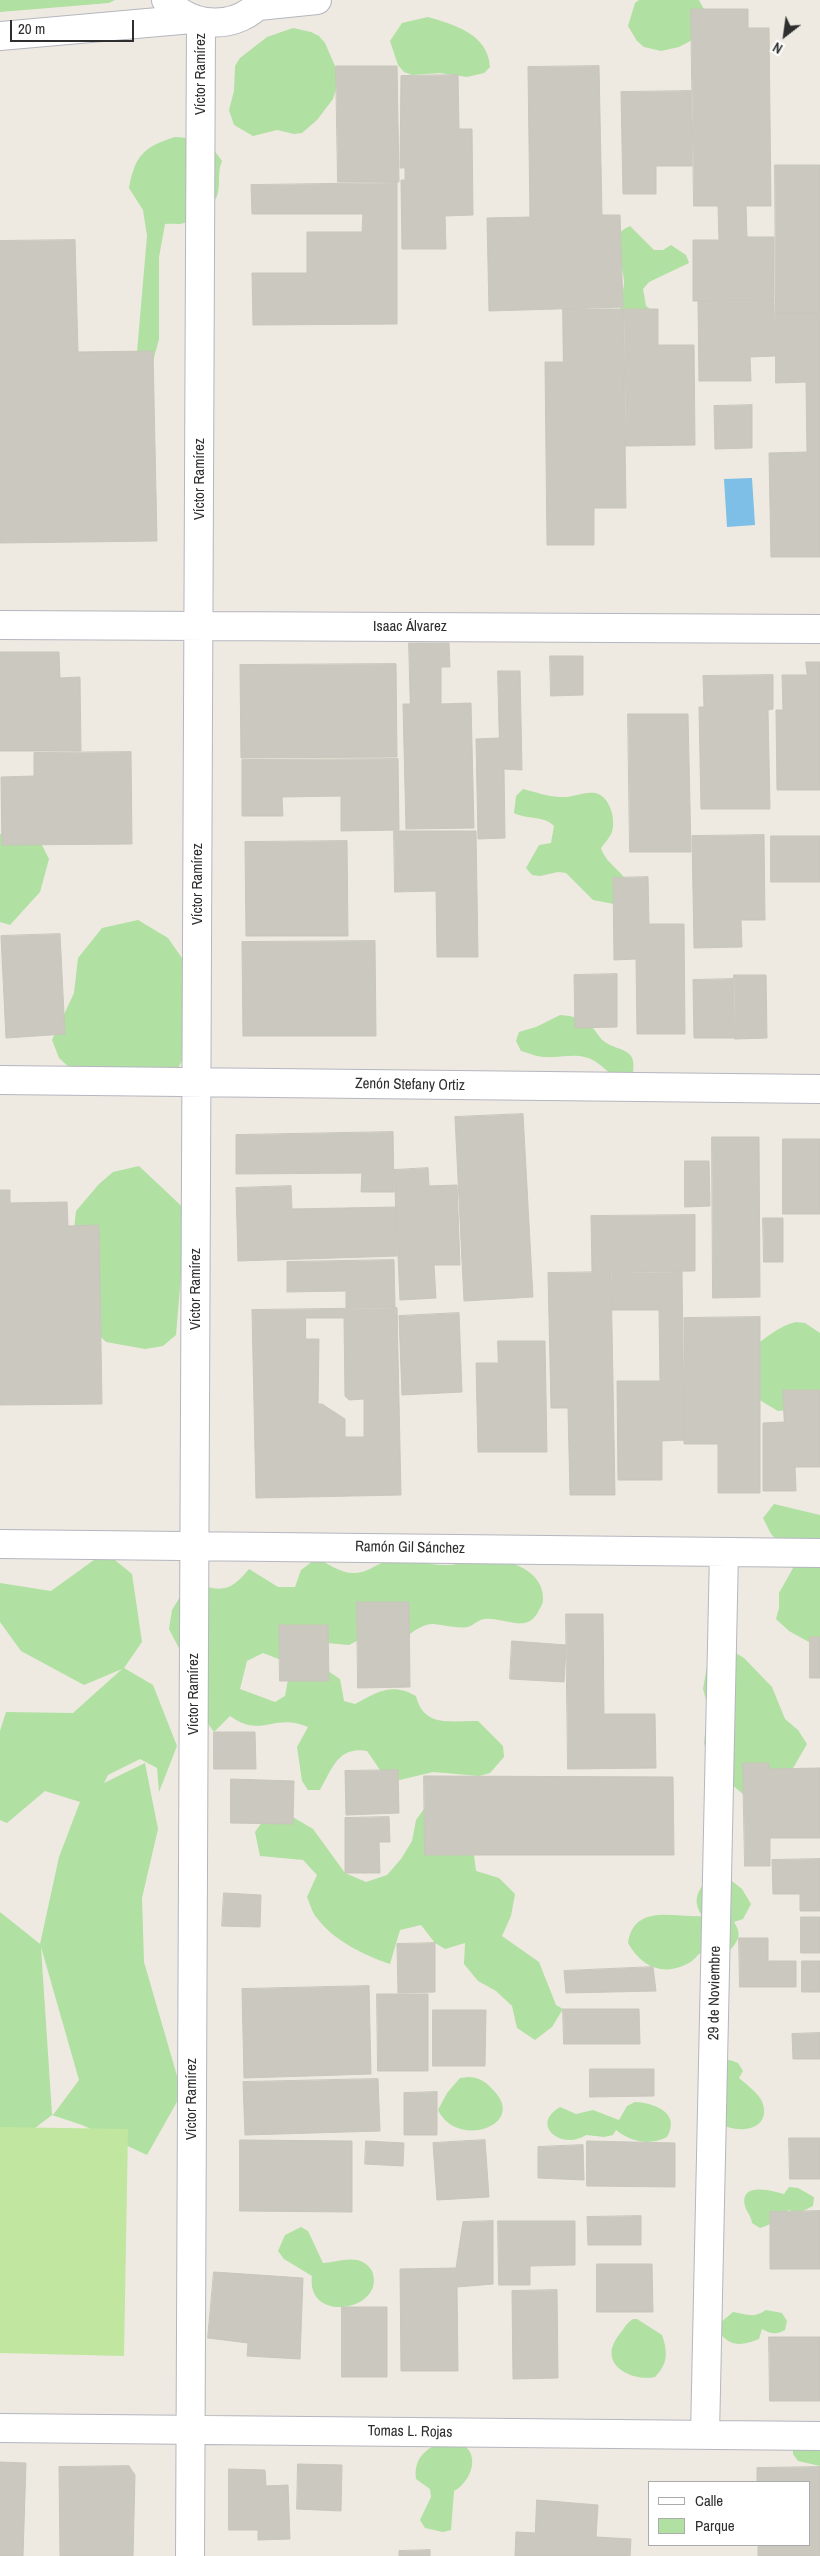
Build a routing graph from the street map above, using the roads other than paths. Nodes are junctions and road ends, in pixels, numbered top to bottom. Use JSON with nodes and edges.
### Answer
{"nodes":[{"id":1,"x":166,"y":0,"type":"edge"},
{"id":2,"x":317,"y":0,"type":"edge"},
{"id":3,"x":260,"y":3,"type":"edge"},
{"id":4,"x":197,"y":20,"type":"junction"},
{"id":5,"x":0,"y":36,"type":"edge"},
{"id":6,"x":0,"y":625,"type":"edge"},
{"id":7,"x":199,"y":626,"type":"junction"},
{"id":8,"x":820,"y":629,"type":"edge"},
{"id":9,"x":0,"y":1080,"type":"edge"},
{"id":10,"x":197,"y":1082,"type":"junction"},
{"id":11,"x":820,"y":1089,"type":"edge"},
{"id":12,"x":0,"y":1544,"type":"edge"},
{"id":13,"x":195,"y":1546,"type":"junction"},
{"id":14,"x":724,"y":1552,"type":"junction"},
{"id":15,"x":820,"y":1553,"type":"edge"},
{"id":16,"x":0,"y":2428,"type":"edge"},
{"id":17,"x":191,"y":2430,"type":"junction"},
{"id":18,"x":706,"y":2435,"type":"junction"},
{"id":19,"x":820,"y":2436,"type":"edge"},
{"id":20,"x":190,"y":2556,"type":"edge"}],
"edges":[{"from":1,"to":4,"type":"street"},
{"from":2,"to":3,"type":"street"},
{"from":3,"to":4,"type":"street"},
{"from":4,"to":5,"type":"street"},
{"from":4,"to":7,"type":"street","name":"Víctor Ramírez"},
{"from":6,"to":7,"type":"street","name":"Isaac Álvarez"},
{"from":7,"to":8,"type":"street","name":"Isaac Álvarez"},
{"from":7,"to":10,"type":"street","name":"Víctor Ramírez"},
{"from":9,"to":10,"type":"street","name":"Zenón Stefany Ortiz"},
{"from":10,"to":11,"type":"street","name":"Zenón Stefany Ortiz"},
{"from":10,"to":13,"type":"street","name":"Víctor Ramírez"},
{"from":12,"to":13,"type":"street","name":"Ramón Gil Sánchez"},
{"from":13,"to":14,"type":"street","name":"Ramón Gil Sánchez"},
{"from":13,"to":17,"type":"street","name":"Víctor Ramírez"},
{"from":14,"to":15,"type":"street","name":"Ramón Gil Sánchez"},
{"from":14,"to":18,"type":"street","name":"29 de Noviembre"},
{"from":16,"to":17,"type":"street","name":"Tomas L. Rojas"},
{"from":17,"to":18,"type":"street","name":"Tomas L. Rojas"},
{"from":17,"to":20,"type":"street","name":"Víctor Ramírez"},
{"from":18,"to":19,"type":"street","name":"Tomas L. Rojas"}]}
